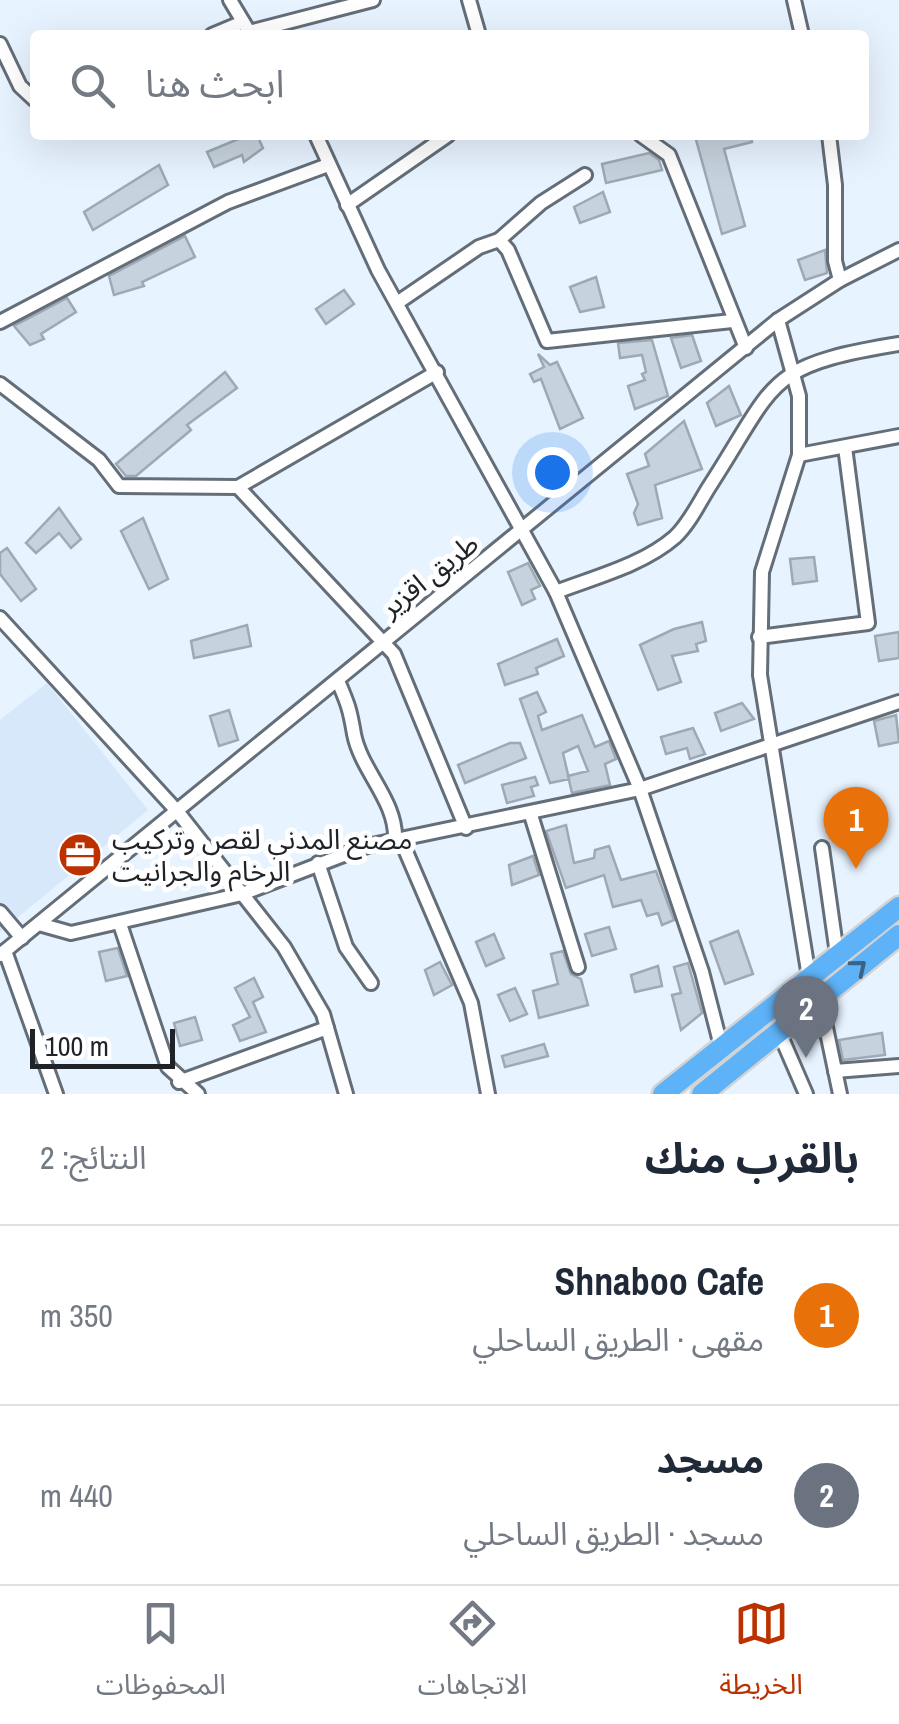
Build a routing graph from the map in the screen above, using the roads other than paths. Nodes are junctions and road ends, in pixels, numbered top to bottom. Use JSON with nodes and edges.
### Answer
{"nodes":[{"id":1,"x":230,"y":0,"type":"edge"},
{"id":2,"x":374,"y":0,"type":"edge"},
{"id":3,"x":469,"y":0,"type":"edge"},
{"id":4,"x":794,"y":0,"type":"edge"},
{"id":5,"x":248,"y":30,"type":"edge"},
{"id":6,"x":478,"y":30,"type":"edge"},
{"id":7,"x":801,"y":30,"type":"edge"},
{"id":8,"x":0,"y":44,"type":"edge"},
{"id":9,"x":30,"y":95,"type":"edge"},
{"id":10,"x":318,"y":140,"type":"edge"},
{"id":11,"x":441,"y":140,"type":"edge"},
{"id":12,"x":648,"y":140,"type":"edge"},
{"id":13,"x":830,"y":140,"type":"edge"},
{"id":14,"x":328,"y":164,"type":"junction"},
{"id":15,"x":585,"y":175,"type":"dead end"},
{"id":16,"x":347,"y":205,"type":"junction"},
{"id":17,"x":499,"y":240,"type":"junction"},
{"id":18,"x":899,"y":250,"type":"edge"},
{"id":19,"x":840,"y":280,"type":"junction"},
{"id":20,"x":397,"y":303,"type":"junction"},
{"id":21,"x":732,"y":320,"type":"junction"},
{"id":22,"x":778,"y":320,"type":"junction"},
{"id":23,"x":0,"y":322,"type":"edge"},
{"id":24,"x":899,"y":344,"type":"edge"},
{"id":25,"x":746,"y":348,"type":"junction"},
{"id":26,"x":795,"y":370,"type":"junction"},
{"id":27,"x":437,"y":372,"type":"junction"},
{"id":28,"x":0,"y":384,"type":"edge"},
{"id":29,"x":899,"y":436,"type":"edge"},
{"id":30,"x":844,"y":447,"type":"junction"},
{"id":31,"x":798,"y":455,"type":"junction"},
{"id":32,"x":238,"y":487,"type":"junction"},
{"id":33,"x":524,"y":531,"type":"junction"},
{"id":34,"x":556,"y":592,"type":"junction"},
{"id":35,"x":0,"y":618,"type":"edge"},
{"id":36,"x":759,"y":637,"type":"junction"},
{"id":37,"x":383,"y":642,"type":"junction"},
{"id":38,"x":338,"y":680,"type":"junction"},
{"id":39,"x":899,"y":702,"type":"edge"},
{"id":40,"x":768,"y":746,"type":"junction"},
{"id":41,"x":640,"y":790,"type":"junction"},
{"id":42,"x":177,"y":812,"type":"junction"},
{"id":43,"x":531,"y":815,"type":"junction"},
{"id":44,"x":466,"y":828,"type":"junction"},
{"id":45,"x":398,"y":840,"type":"junction"},
{"id":46,"x":822,"y":848,"type":"dead end"},
{"id":47,"x":318,"y":863,"type":"junction"},
{"id":48,"x":242,"y":894,"type":"junction"},
{"id":49,"x":899,"y":907,"type":"edge"},
{"id":50,"x":0,"y":912,"type":"edge"},
{"id":51,"x":40,"y":924,"type":"junction"},
{"id":52,"x":120,"y":924,"type":"junction"},
{"id":53,"x":899,"y":934,"type":"edge"},
{"id":54,"x":22,"y":938,"type":"junction"},
{"id":55,"x":2,"y":953,"type":"edge"},
{"id":56,"x":837,"y":954,"type":"junction"},
{"id":57,"x":578,"y":967,"type":"dead end"},
{"id":58,"x":809,"y":977,"type":"junction"},
{"id":59,"x":371,"y":983,"type":"dead end"},
{"id":60,"x":820,"y":999,"type":"junction"},
{"id":61,"x":328,"y":1028,"type":"junction"},
{"id":62,"x":780,"y":1034,"type":"junction"},
{"id":63,"x":721,"y":1046,"type":"junction"},
{"id":64,"x":899,"y":1066,"type":"edge"},
{"id":65,"x":835,"y":1071,"type":"junction"},
{"id":66,"x":180,"y":1082,"type":"junction"},
{"id":67,"x":722,"y":1086,"type":"edge"},
{"id":68,"x":56,"y":1094,"type":"edge"},
{"id":69,"x":198,"y":1094,"type":"edge"},
{"id":70,"x":346,"y":1094,"type":"edge"},
{"id":71,"x":488,"y":1094,"type":"edge"},
{"id":72,"x":663,"y":1094,"type":"edge"},
{"id":73,"x":702,"y":1094,"type":"edge"},
{"id":74,"x":806,"y":1094,"type":"edge"},
{"id":75,"x":840,"y":1094,"type":"edge"}],
"edges":[{"from":1,"to":5,"type":"street"},
{"from":2,"to":5,"type":"street"},
{"from":3,"to":6,"type":"street"},
{"from":4,"to":7,"type":"street"},
{"from":8,"to":9,"type":"street"},
{"from":10,"to":14,"type":"street"},
{"from":11,"to":16,"type":"street"},
{"from":12,"to":21,"type":"street"},
{"from":13,"to":19,"type":"street"},
{"from":14,"to":16,"type":"street"},
{"from":14,"to":23,"type":"street"},
{"from":15,"to":17,"type":"street"},
{"from":16,"to":20,"type":"street"},
{"from":17,"to":20,"type":"street"},
{"from":17,"to":21,"type":"street"},
{"from":18,"to":19,"type":"street","name":"طريق اقزير"},
{"from":19,"to":22,"type":"street","name":"طريق اقزير"},
{"from":20,"to":27,"type":"street"},
{"from":21,"to":25,"type":"street"},
{"from":22,"to":25,"type":"street","name":"طريق اقزير"},
{"from":22,"to":26,"type":"street"},
{"from":24,"to":26,"type":"street"},
{"from":25,"to":33,"type":"street","name":"طريق اقزير"},
{"from":26,"to":31,"type":"street"},
{"from":26,"to":34,"type":"street"},
{"from":27,"to":32,"type":"street"},
{"from":27,"to":33,"type":"street"},
{"from":28,"to":32,"type":"street"},
{"from":29,"to":30,"type":"street"},
{"from":30,"to":31,"type":"street"},
{"from":30,"to":36,"type":"street"},
{"from":31,"to":36,"type":"street"},
{"from":32,"to":37,"type":"street"},
{"from":33,"to":34,"type":"street"},
{"from":33,"to":37,"type":"street","name":"طريق اقزير"},
{"from":34,"to":41,"type":"street"},
{"from":35,"to":42,"type":"street"},
{"from":36,"to":40,"type":"street"},
{"from":37,"to":38,"type":"street","name":"طريق اقزير"},
{"from":37,"to":44,"type":"street"},
{"from":38,"to":42,"type":"street","name":"طريق اقزير"},
{"from":38,"to":45,"type":"street"},
{"from":39,"to":40,"type":"street"},
{"from":40,"to":41,"type":"street"},
{"from":40,"to":58,"type":"street"},
{"from":41,"to":43,"type":"street"},
{"from":41,"to":63,"type":"street"},
{"from":42,"to":48,"type":"street"},
{"from":42,"to":51,"type":"street","name":"طريق اقزير"},
{"from":43,"to":44,"type":"street"},
{"from":43,"to":57,"type":"street"},
{"from":44,"to":45,"type":"street"},
{"from":45,"to":47,"type":"street"},
{"from":45,"to":71,"type":"street"},
{"from":46,"to":56,"type":"street"},
{"from":47,"to":48,"type":"street"},
{"from":47,"to":59,"type":"street"},
{"from":48,"to":52,"type":"street"},
{"from":48,"to":61,"type":"street"},
{"from":49,"to":56,"type":"highway"},
{"from":50,"to":54,"type":"street"},
{"from":51,"to":52,"type":"street"},
{"from":51,"to":54,"type":"street","name":"طريق اقزير"},
{"from":52,"to":66,"type":"street"},
{"from":60,"to":53,"type":"highway","one_way":true},
{"from":54,"to":55,"type":"street","name":"طريق اقزير"},
{"from":55,"to":68,"type":"street"},
{"from":56,"to":58,"type":"highway"},
{"from":58,"to":63,"type":"highway"},
{"from":60,"to":62,"type":"highway"},
{"from":60,"to":65,"type":"street"},
{"from":61,"to":66,"type":"street"},
{"from":61,"to":70,"type":"street"},
{"from":62,"to":67,"type":"highway"},
{"from":62,"to":74,"type":"street"},
{"from":63,"to":72,"type":"highway"},
{"from":64,"to":65,"type":"street"},
{"from":65,"to":75,"type":"street"},
{"from":66,"to":69,"type":"street"},
{"from":67,"to":73,"type":"highway"}]}
